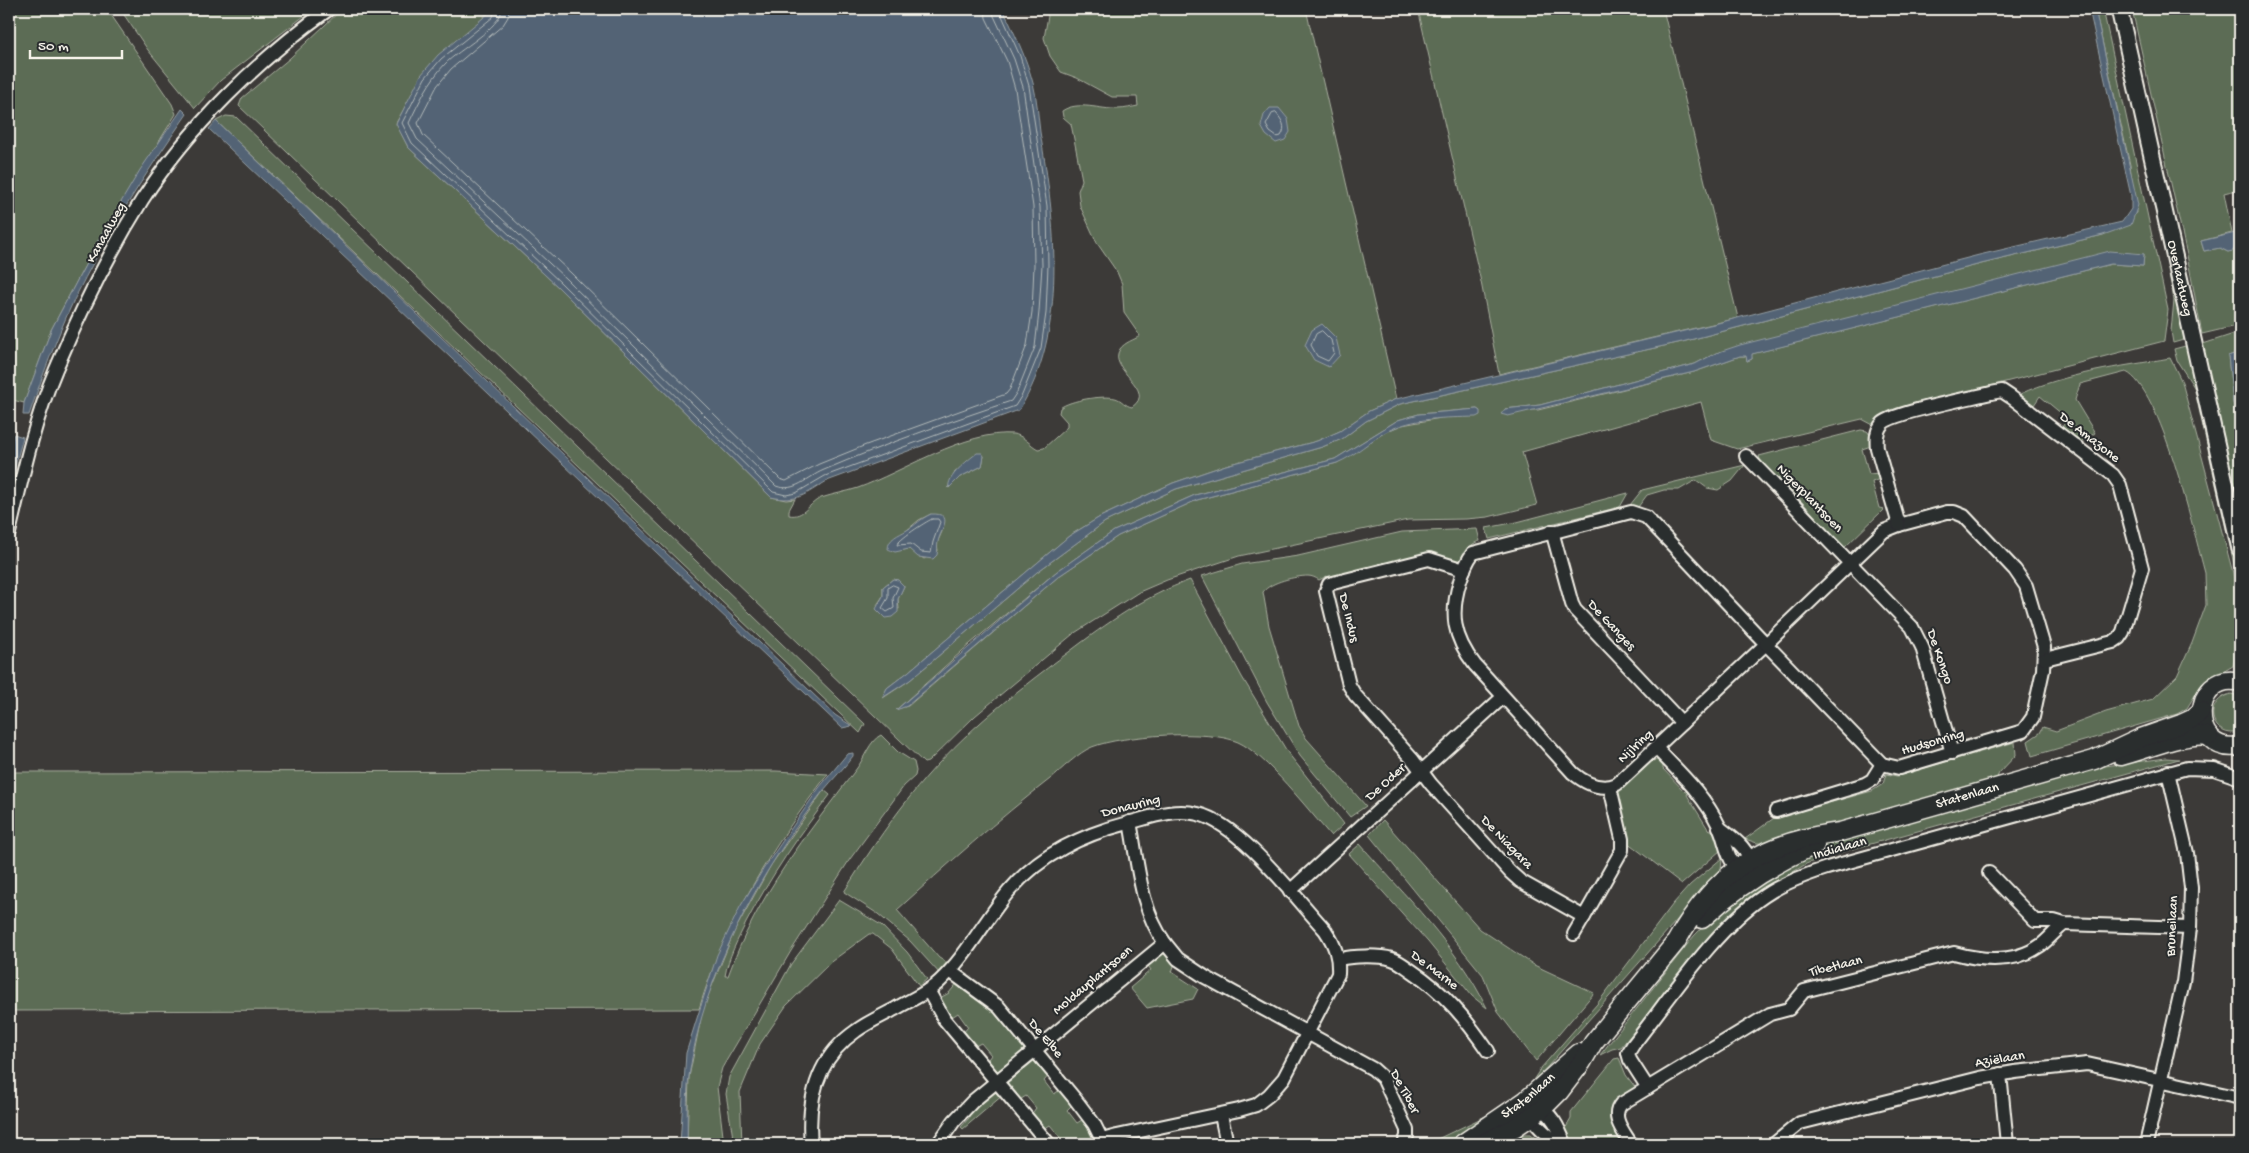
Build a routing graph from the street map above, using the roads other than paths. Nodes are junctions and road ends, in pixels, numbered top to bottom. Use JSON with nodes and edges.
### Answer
{"nodes":[{"id":1,"x":329,"y":9,"type":"edge"},
{"id":2,"x":2119,"y":9,"type":"edge"},
{"id":3,"x":1746,"y":456,"type":"dead end"},
{"id":4,"x":1899,"y":525,"type":"junction"},
{"id":5,"x":1552,"y":531,"type":"junction"},
{"id":6,"x":9,"y":533,"type":"edge"},
{"id":7,"x":2240,"y":549,"type":"edge"},
{"id":8,"x":1850,"y":563,"type":"junction"},
{"id":9,"x":1464,"y":570,"type":"junction"},
{"id":10,"x":1766,"y":644,"type":"junction"},
{"id":11,"x":2045,"y":659,"type":"junction"},
{"id":12,"x":2239,"y":680,"type":"edge"},
{"id":13,"x":1504,"y":696,"type":"junction"},
{"id":14,"x":2201,"y":711,"type":"junction"},
{"id":15,"x":1682,"y":722,"type":"junction"},
{"id":16,"x":2209,"y":736,"type":"junction"},
{"id":17,"x":2240,"y":746,"type":"edge"},
{"id":18,"x":1656,"y":748,"type":"junction"},
{"id":19,"x":1952,"y":753,"type":"junction"},
{"id":20,"x":2094,"y":760,"type":"junction"},
{"id":21,"x":1882,"y":764,"type":"junction"},
{"id":22,"x":1422,"y":771,"type":"junction"},
{"id":23,"x":2168,"y":772,"type":"junction"},
{"id":24,"x":2240,"y":778,"type":"edge"},
{"id":25,"x":1610,"y":787,"type":"junction"},
{"id":26,"x":1776,"y":812,"type":"dead end"},
{"id":27,"x":1130,"y":822,"type":"junction"},
{"id":28,"x":1719,"y":826,"type":"junction"},
{"id":29,"x":1840,"y":832,"type":"junction"},
{"id":30,"x":1751,"y":858,"type":"junction"},
{"id":31,"x":1736,"y":868,"type":"junction"},
{"id":32,"x":1989,"y":873,"type":"dead end"},
{"id":33,"x":1753,"y":877,"type":"junction"},
{"id":34,"x":1290,"y":891,"type":"junction"},
{"id":35,"x":1584,"y":916,"type":"junction"},
{"id":36,"x":2064,"y":924,"type":"junction"},
{"id":37,"x":2190,"y":928,"type":"junction"},
{"id":38,"x":1574,"y":934,"type":"dead end"},
{"id":39,"x":1676,"y":942,"type":"junction"},
{"id":40,"x":1165,"y":943,"type":"junction"},
{"id":41,"x":1338,"y":959,"type":"junction"},
{"id":42,"x":950,"y":971,"type":"junction"},
{"id":43,"x":928,"y":990,"type":"junction"},
{"id":44,"x":1308,"y":1033,"type":"junction"},
{"id":45,"x":1035,"y":1050,"type":"junction"},
{"id":46,"x":1488,"y":1051,"type":"dead end"},
{"id":47,"x":2000,"y":1074,"type":"junction"},
{"id":48,"x":2160,"y":1080,"type":"junction"},
{"id":49,"x":996,"y":1082,"type":"junction"},
{"id":50,"x":1648,"y":1088,"type":"junction"},
{"id":51,"x":2240,"y":1098,"type":"edge"},
{"id":52,"x":1533,"y":1109,"type":"junction"},
{"id":53,"x":1221,"y":1115,"type":"junction"},
{"id":54,"x":1099,"y":1142,"type":"edge"},
{"id":55,"x":811,"y":1144,"type":"edge"},
{"id":56,"x":938,"y":1144,"type":"edge"},
{"id":57,"x":1049,"y":1144,"type":"edge"},
{"id":58,"x":1227,"y":1144,"type":"edge"},
{"id":59,"x":1404,"y":1144,"type":"edge"},
{"id":60,"x":1462,"y":1144,"type":"edge"},
{"id":61,"x":1481,"y":1144,"type":"edge"},
{"id":62,"x":1560,"y":1144,"type":"edge"},
{"id":63,"x":1565,"y":1144,"type":"edge"},
{"id":64,"x":1632,"y":1144,"type":"edge"},
{"id":65,"x":1774,"y":1144,"type":"edge"},
{"id":66,"x":2007,"y":1144,"type":"edge"},
{"id":67,"x":2146,"y":1144,"type":"edge"}],
"edges":[{"from":1,"to":6,"type":"street","name":"Kanaalweg"},
{"from":2,"to":7,"type":"street","name":"Overlaatweg"},
{"from":3,"to":8,"type":"street","name":"Nigerplantsoen"},
{"from":4,"to":8,"type":"street","name":"Hudsonring"},
{"from":4,"to":11,"type":"street","name":"Hudsonring"},
{"from":4,"to":11,"type":"street","name":"De Amazone"},
{"from":5,"to":9,"type":"street"},
{"from":5,"to":10,"type":"street"},
{"from":5,"to":15,"type":"street","name":"De Ganges"},
{"from":8,"to":10,"type":"street","name":"Hudsonring"},
{"from":8,"to":19,"type":"street","name":"De Kongo"},
{"from":9,"to":13,"type":"street"},
{"from":9,"to":22,"type":"street","name":"De Indus"},
{"from":10,"to":15,"type":"street","name":"Nijlring"},
{"from":10,"to":21,"type":"street"},
{"from":11,"to":19,"type":"street","name":"Hudsonring"},
{"from":12,"to":14,"type":"main road"},
{"from":13,"to":22,"type":"street","name":"De Oder"},
{"from":13,"to":25,"type":"street"},
{"from":14,"to":16,"type":"main road"},
{"from":14,"to":20,"type":"main road","name":"Statenlaan"},
{"from":15,"to":18,"type":"street","name":"Nijlring"},
{"from":16,"to":17,"type":"main road"},
{"from":16,"to":20,"type":"main road","name":"Statenlaan"},
{"from":18,"to":25,"type":"street","name":"Nijlring"},
{"from":18,"to":28,"type":"street"},
{"from":19,"to":21,"type":"street","name":"Hudsonring"},
{"from":20,"to":29,"type":"main road","name":"Statenlaan"},
{"from":21,"to":26,"type":"street"},
{"from":22,"to":34,"type":"street","name":"De Oder"},
{"from":22,"to":35,"type":"street","name":"De Niagara"},
{"from":23,"to":24,"type":"street"},
{"from":23,"to":37,"type":"street","name":"Bruneilaan"},
{"from":23,"to":50,"type":"street","name":"Indialaan"},
{"from":25,"to":35,"type":"street"},
{"from":27,"to":34,"type":"street","name":"Donauring"},
{"from":27,"to":40,"type":"street"},
{"from":27,"to":42,"type":"street","name":"Donauring"},
{"from":28,"to":30,"type":"street"},
{"from":28,"to":31,"type":"street"},
{"from":29,"to":30,"type":"main road","name":"Statenlaan"},
{"from":29,"to":33,"type":"main road","name":"Statenlaan"},
{"from":30,"to":31,"type":"main road","name":"Statenlaan"},
{"from":30,"to":33,"type":"street"},
{"from":31,"to":33,"type":"street"},
{"from":31,"to":39,"type":"main road","name":"Statenlaan"},
{"from":32,"to":36,"type":"street"},
{"from":33,"to":39,"type":"main road","name":"Statenlaan"},
{"from":34,"to":41,"type":"street","name":"Donauring"},
{"from":35,"to":38,"type":"street"},
{"from":36,"to":37,"type":"street"},
{"from":36,"to":50,"type":"street","name":"Tibetlaan"},
{"from":37,"to":48,"type":"street","name":"Bruneilaan"},
{"from":39,"to":52,"type":"main road","name":"Statenlaan"},
{"from":40,"to":44,"type":"street"},
{"from":40,"to":45,"type":"street","name":"Moldauplantsoen"},
{"from":41,"to":44,"type":"street","name":"Donauring"},
{"from":41,"to":46,"type":"street","name":"De Marne"},
{"from":42,"to":43,"type":"street","name":"Donauring"},
{"from":42,"to":45,"type":"street","name":"De Elbe"},
{"from":43,"to":49,"type":"street"},
{"from":43,"to":55,"type":"street","name":"Donauring"},
{"from":44,"to":53,"type":"street","name":"Donauring"},
{"from":44,"to":59,"type":"street","name":"De Tiber"},
{"from":45,"to":49,"type":"street","name":"Moldauplantsoen"},
{"from":45,"to":54,"type":"street","name":"De Elbe"},
{"from":47,"to":48,"type":"street","name":"Aziëlaan"},
{"from":47,"to":65,"type":"street","name":"Aziëlaan"},
{"from":47,"to":66,"type":"street"},
{"from":48,"to":51,"type":"street","name":"Aziëlaan"},
{"from":48,"to":67,"type":"street","name":"Bruneilaan"},
{"from":49,"to":56,"type":"street","name":"Moldauplantsoen"},
{"from":49,"to":57,"type":"street"},
{"from":50,"to":64,"type":"street","name":"Tibetlaan"},
{"from":52,"to":60,"type":"main road","name":"Statenlaan"},
{"from":52,"to":61,"type":"main road","name":"Statenlaan"},
{"from":52,"to":62,"type":"street"},
{"from":52,"to":63,"type":"street"},
{"from":53,"to":54,"type":"street","name":"Donauring"},
{"from":53,"to":58,"type":"street"}]}
